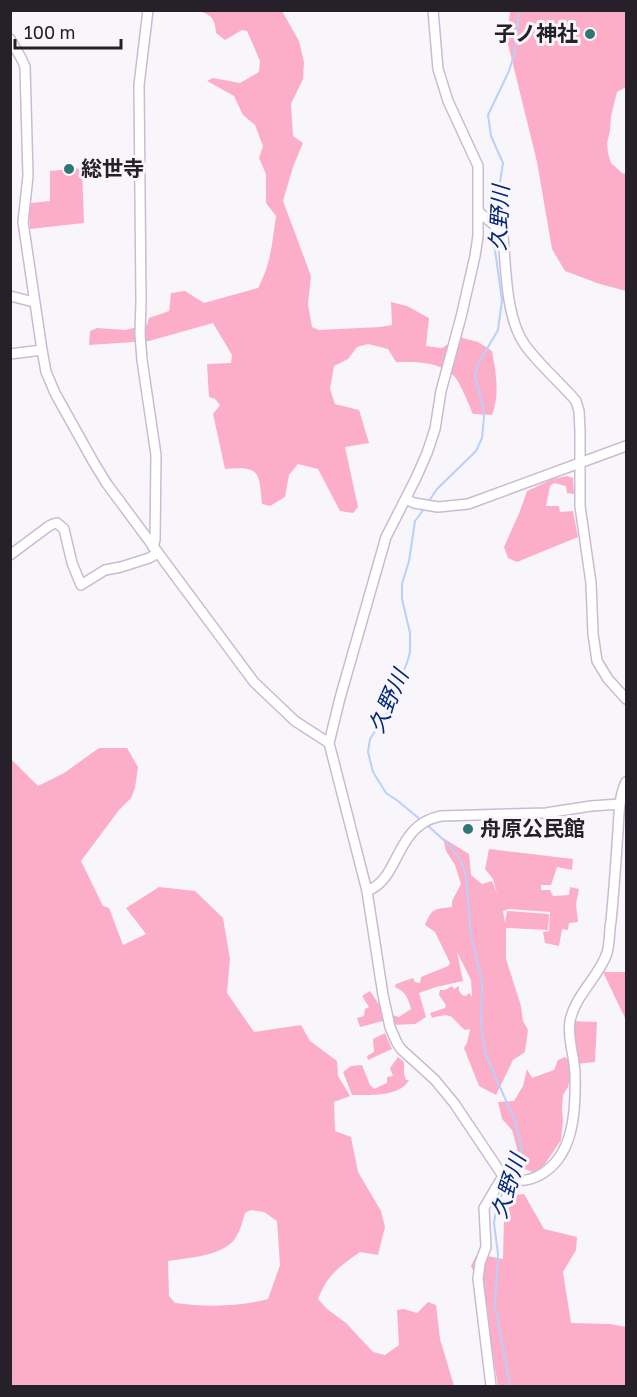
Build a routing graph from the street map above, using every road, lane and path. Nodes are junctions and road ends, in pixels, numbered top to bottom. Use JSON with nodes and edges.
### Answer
{"nodes":[{"id":1,"x":148,"y":10,"type":"edge"},
{"id":2,"x":433,"y":10,"type":"edge"},
{"id":3,"x":10,"y":39,"type":"edge"},
{"id":4,"x":478,"y":212,"type":"junction"},
{"id":5,"x":10,"y":296,"type":"edge"},
{"id":6,"x":34,"y":302,"type":"junction"},
{"id":7,"x":42,"y":350,"type":"junction"},
{"id":8,"x":10,"y":354,"type":"edge"},
{"id":9,"x":627,"y":446,"type":"edge"},
{"id":10,"x":581,"y":464,"type":"junction"},
{"id":11,"x":410,"y":501,"type":"junction"},
{"id":12,"x":155,"y":550,"type":"junction"},
{"id":13,"x":10,"y":555,"type":"edge"},
{"id":14,"x":627,"y":699,"type":"edge"},
{"id":15,"x":329,"y":742,"type":"junction"},
{"id":16,"x":627,"y":782,"type":"edge"},
{"id":17,"x":620,"y":804,"type":"junction"},
{"id":18,"x":367,"y":891,"type":"junction"},
{"id":19,"x":503,"y":1176,"type":"junction"},
{"id":20,"x":491,"y":1386,"type":"edge"}],
"edges":[{"from":1,"to":12,"type":"street"},
{"from":2,"to":4,"type":"street"},
{"from":3,"to":6,"type":"street"},
{"from":4,"to":10,"type":"street"},
{"from":4,"to":11,"type":"street"},
{"from":5,"to":6,"type":"street"},
{"from":6,"to":7,"type":"street"},
{"from":7,"to":8,"type":"street"},
{"from":7,"to":12,"type":"street"},
{"from":9,"to":10,"type":"street"},
{"from":10,"to":11,"type":"street"},
{"from":10,"to":14,"type":"street"},
{"from":11,"to":15,"type":"street"},
{"from":12,"to":13,"type":"street"},
{"from":12,"to":15,"type":"street"},
{"from":15,"to":18,"type":"street"},
{"from":16,"to":17,"type":"street"},
{"from":17,"to":18,"type":"street"},
{"from":17,"to":19,"type":"street"},
{"from":18,"to":19,"type":"street"},
{"from":19,"to":20,"type":"street"}]}
